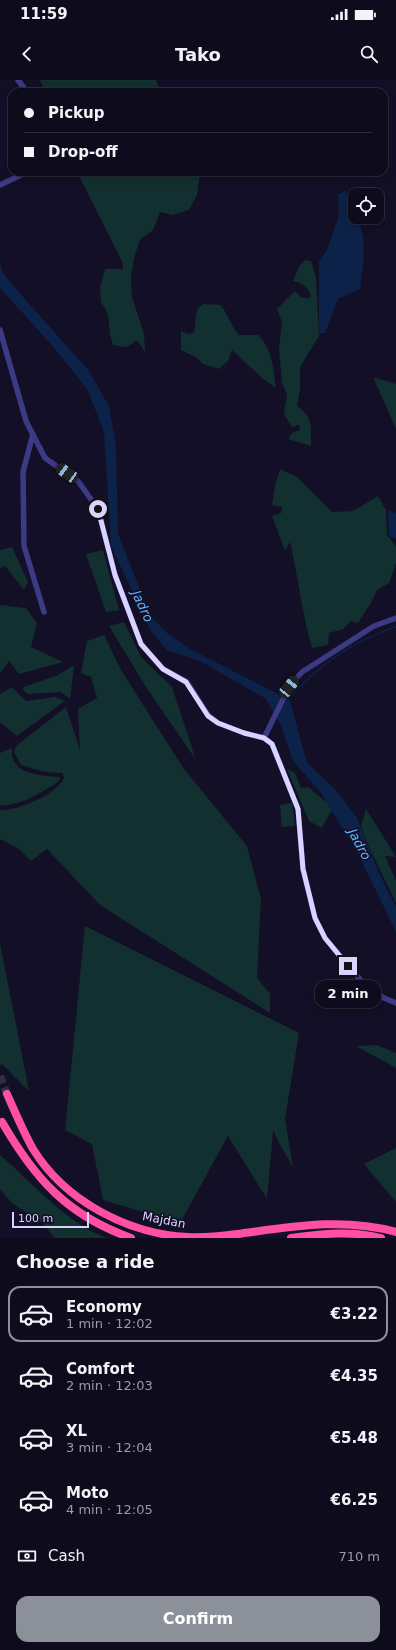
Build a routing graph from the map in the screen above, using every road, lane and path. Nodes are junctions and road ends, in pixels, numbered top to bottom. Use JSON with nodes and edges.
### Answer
{"nodes":[{"id":1,"x":19,"y":176,"type":"edge"},
{"id":2,"x":0,"y":185,"type":"edge"},
{"id":3,"x":0,"y":330,"type":"edge"},
{"id":4,"x":33,"y":434,"type":"junction"},
{"id":5,"x":44,"y":612,"type":"dead end"},
{"id":6,"x":396,"y":618,"type":"edge"},
{"id":7,"x":264,"y":738,"type":"junction"},
{"id":8,"x":396,"y":1003,"type":"edge"},
{"id":9,"x":7,"y":1094,"type":"tunnel mouth"},
{"id":10,"x":2,"y":1122,"type":"dead end"},
{"id":11,"x":396,"y":1232,"type":"edge"},
{"id":12,"x":130,"y":1238,"type":"edge"},
{"id":13,"x":291,"y":1238,"type":"edge"},
{"id":14,"x":381,"y":1238,"type":"edge"}],
"edges":[{"from":1,"to":2,"type":"street"},
{"from":3,"to":4,"type":"street"},
{"from":4,"to":5,"type":"street"},
{"from":4,"to":7,"type":"street"},
{"from":6,"to":7,"type":"street"},
{"from":7,"to":8,"type":"street"},
{"from":9,"to":11,"type":"highway","name":"Majdan"},
{"from":10,"to":12,"type":"highway"},
{"from":13,"to":14,"type":"highway"}]}
